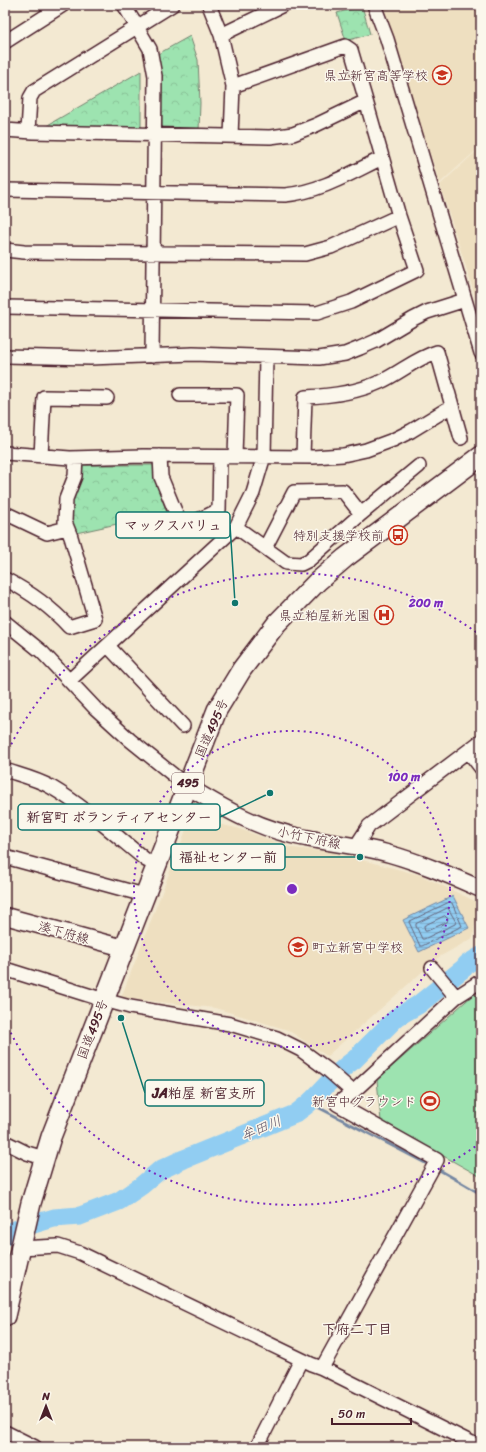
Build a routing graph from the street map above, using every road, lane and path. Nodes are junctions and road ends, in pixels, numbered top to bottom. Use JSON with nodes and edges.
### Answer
{"nodes":[{"id":1,"x":63,"y":5,"type":"edge"},
{"id":2,"x":124,"y":5,"type":"edge"},
{"id":3,"x":172,"y":5,"type":"edge"},
{"id":4,"x":210,"y":5,"type":"edge"},
{"id":5,"x":283,"y":5,"type":"edge"},
{"id":6,"x":374,"y":5,"type":"edge"},
{"id":7,"x":137,"y":26,"type":"junction"},
{"id":8,"x":221,"y":35,"type":"junction"},
{"id":9,"x":5,"y":42,"type":"edge"},
{"id":10,"x":233,"y":86,"type":"junction"},
{"id":11,"x":366,"y":101,"type":"junction"},
{"id":12,"x":5,"y":130,"type":"edge"},
{"id":13,"x":28,"y":132,"type":"junction"},
{"id":14,"x":154,"y":135,"type":"junction"},
{"id":15,"x":231,"y":136,"type":"junction"},
{"id":16,"x":382,"y":158,"type":"junction"},
{"id":17,"x":5,"y":190,"type":"edge"},
{"id":18,"x":154,"y":194,"type":"junction"},
{"id":19,"x":399,"y":216,"type":"junction"},
{"id":20,"x":5,"y":250,"type":"edge"},
{"id":21,"x":153,"y":252,"type":"junction"},
{"id":22,"x":465,"y":300,"type":"junction"},
{"id":23,"x":5,"y":307,"type":"edge"},
{"id":24,"x":152,"y":311,"type":"junction"},
{"id":25,"x":481,"y":353,"type":"edge"},
{"id":26,"x":5,"y":356,"type":"edge"},
{"id":27,"x":152,"y":356,"type":"junction"},
{"id":28,"x":266,"y":357,"type":"junction"},
{"id":29,"x":180,"y":395,"type":"dead end"},
{"id":30,"x":107,"y":398,"type":"dead end"},
{"id":31,"x":452,"y":406,"type":"junction"},
{"id":32,"x":461,"y":438,"type":"dead end"},
{"id":33,"x":5,"y":453,"type":"edge"},
{"id":34,"x":41,"y":456,"type":"junction"},
{"id":35,"x":160,"y":456,"type":"junction"},
{"id":36,"x":220,"y":456,"type":"junction"},
{"id":37,"x":235,"y":456,"type":"junction"},
{"id":38,"x":264,"y":456,"type":"junction"},
{"id":39,"x":303,"y":456,"type":"junction"},
{"id":40,"x":481,"y":456,"type":"edge"},
{"id":41,"x":76,"y":458,"type":"junction"},
{"id":42,"x":419,"y":466,"type":"dead end"},
{"id":43,"x":5,"y":513,"type":"edge"},
{"id":44,"x":361,"y":514,"type":"junction"},
{"id":45,"x":236,"y":527,"type":"junction"},
{"id":46,"x":67,"y":528,"type":"junction"},
{"id":47,"x":265,"y":548,"type":"junction"},
{"id":48,"x":5,"y":580,"type":"edge"},
{"id":49,"x":6,"y":623,"type":"edge"},
{"id":50,"x":108,"y":646,"type":"junction"},
{"id":51,"x":70,"y":680,"type":"junction"},
{"id":52,"x":183,"y":726,"type":"dead end"},
{"id":53,"x":481,"y":741,"type":"edge"},
{"id":54,"x":468,"y":751,"type":"junction"},
{"id":55,"x":481,"y":768,"type":"edge"},
{"id":56,"x":5,"y":770,"type":"edge"},
{"id":57,"x":187,"y":786,"type":"junction"},
{"id":58,"x":356,"y":846,"type":"junction"},
{"id":59,"x":5,"y":857,"type":"edge"},
{"id":60,"x":156,"y":865,"type":"junction"},
{"id":61,"x":481,"y":889,"type":"edge"},
{"id":62,"x":144,"y":895,"type":"junction"},
{"id":63,"x":5,"y":916,"type":"edge"},
{"id":64,"x":124,"y":948,"type":"junction"},
{"id":65,"x":432,"y":968,"type":"dead end"},
{"id":66,"x":5,"y":969,"type":"edge"},
{"id":67,"x":478,"y":986,"type":"edge"},
{"id":68,"x":456,"y":997,"type":"junction"},
{"id":69,"x":104,"y":1000,"type":"junction"},
{"id":70,"x":351,"y":1090,"type":"junction"},
{"id":71,"x":5,"y":1142,"type":"edge"},
{"id":72,"x":44,"y":1158,"type":"junction"},
{"id":73,"x":20,"y":1246,"type":"junction"},
{"id":74,"x":5,"y":1316,"type":"edge"},
{"id":75,"x":301,"y":1360,"type":"junction"},
{"id":76,"x":322,"y":1368,"type":"junction"},
{"id":77,"x":5,"y":1432,"type":"edge"},
{"id":78,"x":35,"y":1447,"type":"edge"},
{"id":79,"x":257,"y":1447,"type":"edge"},
{"id":80,"x":480,"y":1447,"type":"edge"}],
"edges":[{"from":1,"to":9,"type":"street"},
{"from":2,"to":7,"type":"street"},
{"from":3,"to":7,"type":"street"},
{"from":4,"to":8,"type":"street"},
{"from":5,"to":8,"type":"street"},
{"from":6,"to":22,"type":"street"},
{"from":7,"to":13,"type":"street"},
{"from":7,"to":14,"type":"street"},
{"from":8,"to":10,"type":"street"},
{"from":10,"to":11,"type":"street"},
{"from":10,"to":15,"type":"street"},
{"from":11,"to":15,"type":"street"},
{"from":11,"to":16,"type":"street"},
{"from":12,"to":13,"type":"street"},
{"from":13,"to":14,"type":"street"},
{"from":14,"to":15,"type":"street"},
{"from":14,"to":18,"type":"street"},
{"from":16,"to":18,"type":"street"},
{"from":16,"to":19,"type":"street"},
{"from":17,"to":18,"type":"street"},
{"from":18,"to":21,"type":"street"},
{"from":19,"to":21,"type":"street"},
{"from":19,"to":24,"type":"street"},
{"from":20,"to":21,"type":"street"},
{"from":21,"to":24,"type":"street"},
{"from":22,"to":25,"type":"street"},
{"from":22,"to":28,"type":"street"},
{"from":23,"to":24,"type":"street"},
{"from":24,"to":27,"type":"street"},
{"from":26,"to":27,"type":"street"},
{"from":27,"to":28,"type":"street"},
{"from":28,"to":38,"type":"street"},
{"from":29,"to":37,"type":"street"},
{"from":30,"to":34,"type":"street"},
{"from":31,"to":32,"type":"street"},
{"from":31,"to":39,"type":"street"},
{"from":31,"to":39,"type":"street"},
{"from":33,"to":34,"type":"street"},
{"from":34,"to":41,"type":"street"},
{"from":35,"to":36,"type":"street"},
{"from":35,"to":36,"type":"street"},
{"from":35,"to":41,"type":"street"},
{"from":36,"to":37,"type":"street"},
{"from":37,"to":38,"type":"street"},
{"from":38,"to":39,"type":"street"},
{"from":38,"to":45,"type":"street"},
{"from":40,"to":57,"type":"highway","name":"国道495号","number":"495"},
{"from":41,"to":46,"type":"street"},
{"from":42,"to":44,"type":"street"},
{"from":43,"to":46,"type":"street"},
{"from":44,"to":47,"type":"street"},
{"from":44,"to":47,"type":"street"},
{"from":45,"to":47,"type":"street"},
{"from":45,"to":50,"type":"street"},
{"from":46,"to":48,"type":"street"},
{"from":49,"to":51,"type":"street"},
{"from":50,"to":51,"type":"street"},
{"from":50,"to":52,"type":"street"},
{"from":51,"to":57,"type":"street"},
{"from":53,"to":54,"type":"street"},
{"from":54,"to":55,"type":"street"},
{"from":54,"to":58,"type":"street"},
{"from":56,"to":60,"type":"street"},
{"from":57,"to":58,"type":"main road","name":"小竹下府線"},
{"from":57,"to":60,"type":"highway","name":"国道495号","number":"495"},
{"from":58,"to":61,"type":"main road","name":"小竹下府線"},
{"from":59,"to":62,"type":"street"},
{"from":60,"to":62,"type":"highway","name":"国道495号","number":"495"},
{"from":62,"to":64,"type":"highway","name":"国道495号","number":"495"},
{"from":63,"to":64,"type":"main road","name":"湊下府線"},
{"from":64,"to":69,"type":"highway","name":"国道495号","number":"495"},
{"from":65,"to":68,"type":"street"},
{"from":66,"to":69,"type":"street"},
{"from":67,"to":68,"type":"street"},
{"from":68,"to":70,"type":"street"},
{"from":69,"to":70,"type":"street"},
{"from":69,"to":72,"type":"highway","name":"国道495号","number":"495"},
{"from":70,"to":76,"type":"street"},
{"from":71,"to":72,"type":"street"},
{"from":72,"to":73,"type":"highway","name":"国道495号","number":"495"},
{"from":73,"to":74,"type":"highway","number":"495"},
{"from":73,"to":75,"type":"street"},
{"from":75,"to":76,"type":"street"},
{"from":75,"to":79,"type":"street"},
{"from":76,"to":80,"type":"street"},
{"from":77,"to":78,"type":"street"}]}
